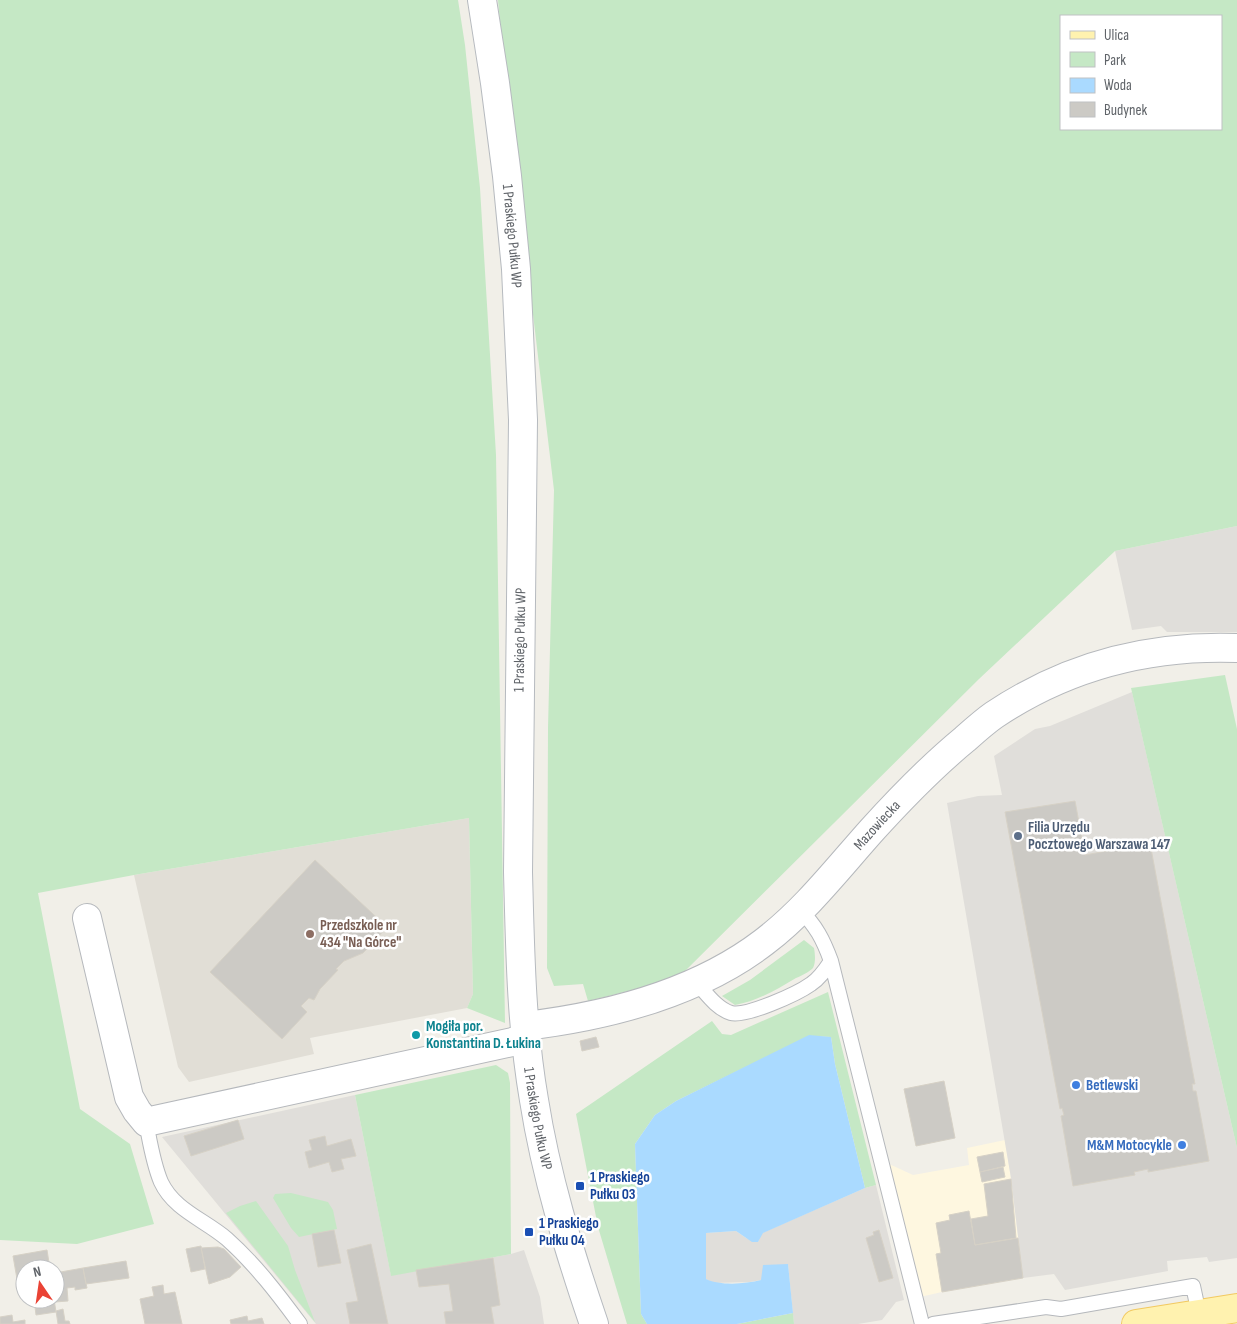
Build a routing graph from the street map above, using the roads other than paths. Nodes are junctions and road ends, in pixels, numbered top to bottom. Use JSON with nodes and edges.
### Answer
{"nodes":[{"id":1,"x":482,"y":0,"type":"edge"},
{"id":2,"x":1237,"y":648,"type":"edge"},
{"id":3,"x":800,"y":910,"type":"junction"},
{"id":4,"x":87,"y":918,"type":"dead end"},
{"id":5,"x":830,"y":961,"type":"junction"},
{"id":6,"x":696,"y":982,"type":"junction"},
{"id":7,"x":526,"y":1032,"type":"junction"},
{"id":8,"x":146,"y":1122,"type":"junction"},
{"id":9,"x":577,"y":1276,"type":"junction"},
{"id":10,"x":1237,"y":1308,"type":"edge"},
{"id":11,"x":1199,"y":1314,"type":"junction"},
{"id":12,"x":300,"y":1324,"type":"edge"},
{"id":13,"x":576,"y":1324,"type":"edge"},
{"id":14,"x":594,"y":1324,"type":"edge"},
{"id":15,"x":922,"y":1324,"type":"edge"},
{"id":16,"x":933,"y":1324,"type":"edge"},
{"id":17,"x":1136,"y":1324,"type":"edge"}],
"edges":[{"from":1,"to":7,"type":"street","name":"1 Praskiego Pułku WP"},
{"from":2,"to":3,"type":"street","name":"Mazowiecka"},
{"from":3,"to":5,"type":"lane"},
{"from":3,"to":6,"type":"street","name":"Mazowiecka"},
{"from":4,"to":8,"type":"street"},
{"from":5,"to":6,"type":"lane"},
{"from":5,"to":15,"type":"lane"},
{"from":6,"to":7,"type":"street","name":"Mazowiecka"},
{"from":7,"to":8,"type":"street","name":"Mazowiecka"},
{"from":7,"to":9,"type":"street","name":"1 Praskiego Pułku WP"},
{"from":8,"to":12,"type":"lane"},
{"from":9,"to":13,"type":"street","name":"1 Praskiego Pułku WP"},
{"from":9,"to":14,"type":"street","name":"1 Praskiego Pułku WP"},
{"from":10,"to":11,"type":"main road"},
{"from":11,"to":16,"type":"lane"},
{"from":11,"to":17,"type":"main road"}]}
